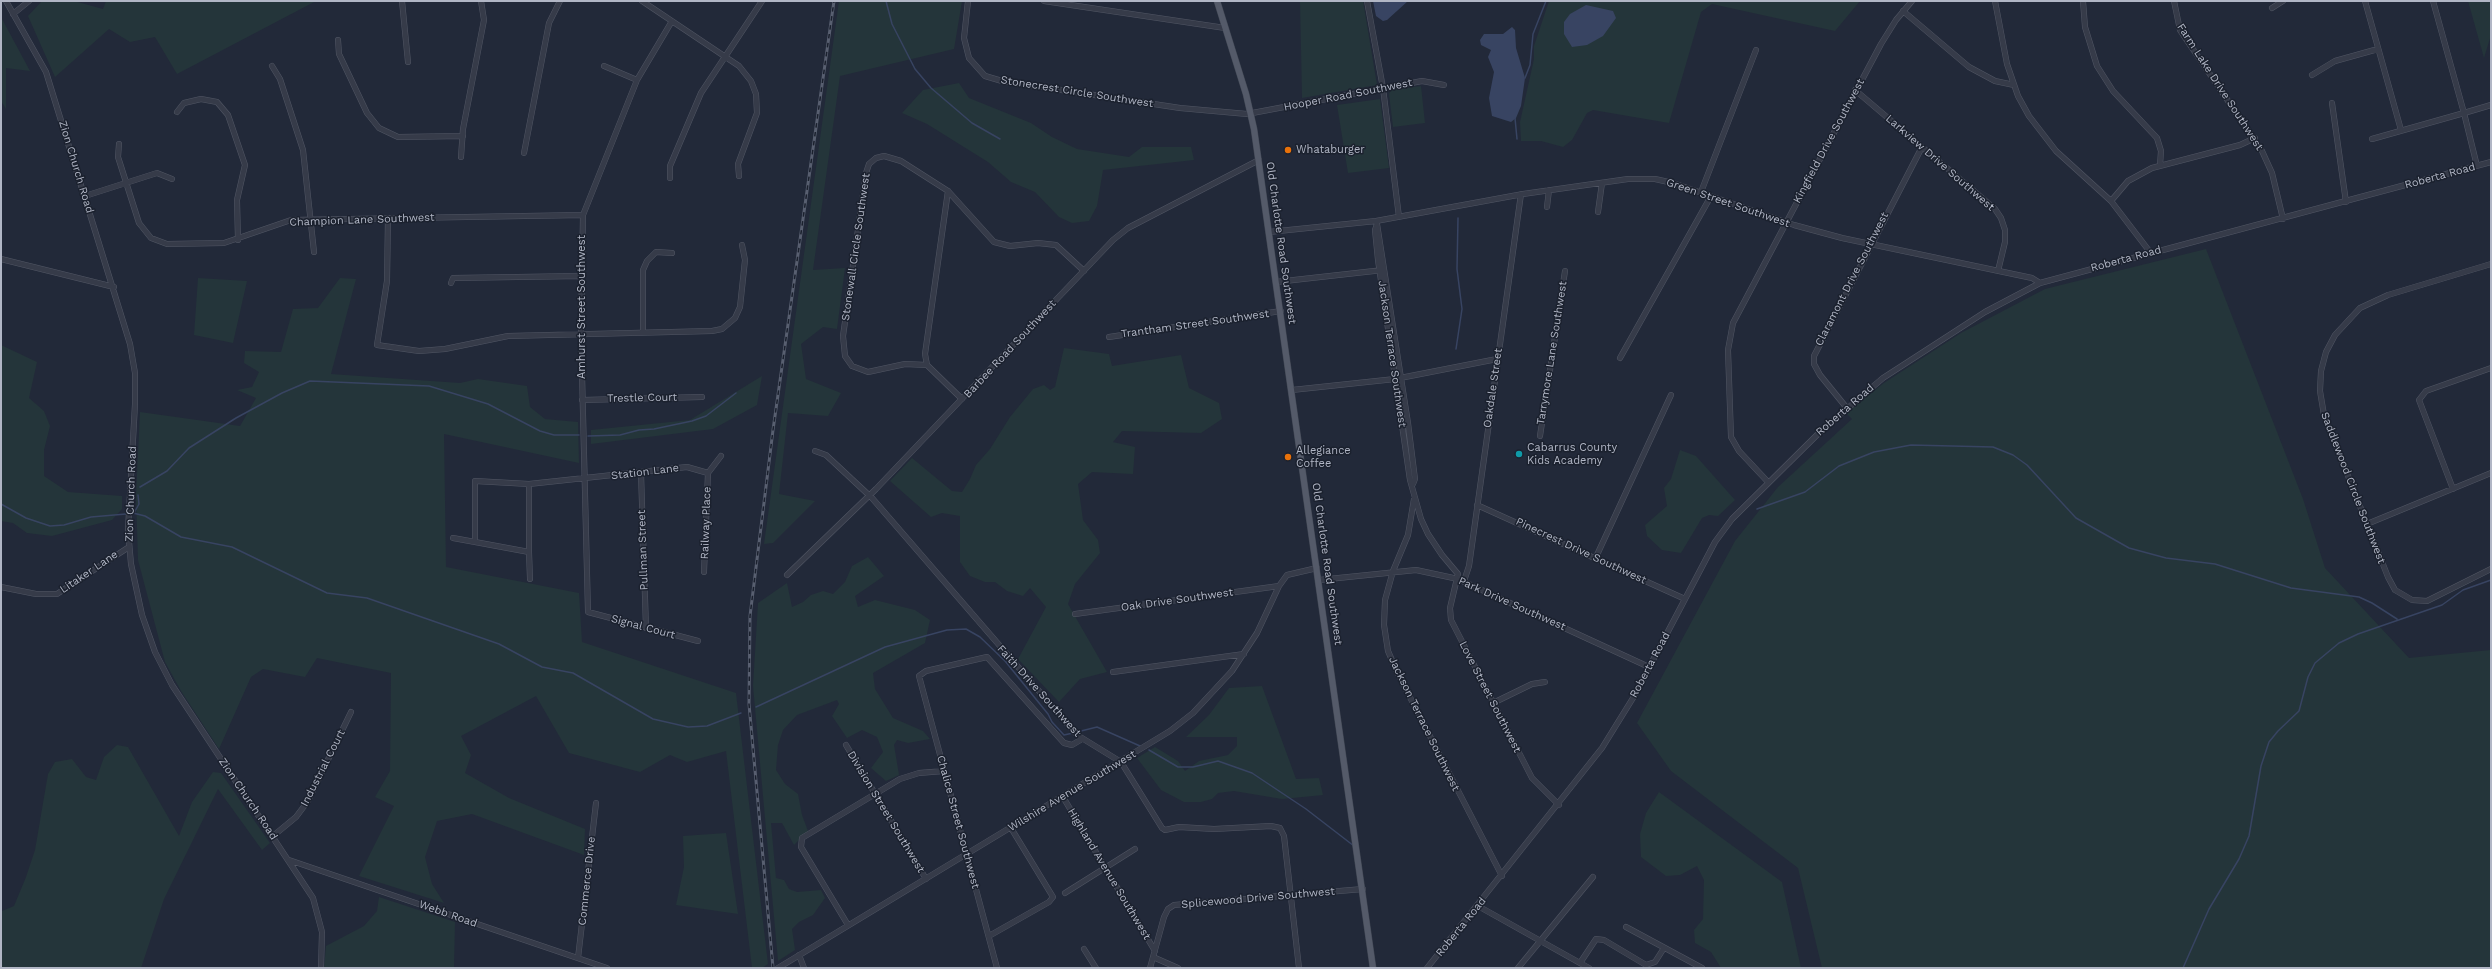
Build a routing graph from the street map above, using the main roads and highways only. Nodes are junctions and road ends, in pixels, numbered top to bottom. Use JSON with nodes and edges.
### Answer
{"nodes":[{"id":1,"x":1217,"y":1,"type":"edge"},
{"id":2,"x":1373,"y":968,"type":"edge"}],
"edges":[{"from":1,"to":2,"type":"main road","name":"Old Charlotte Road Southwest"}]}
